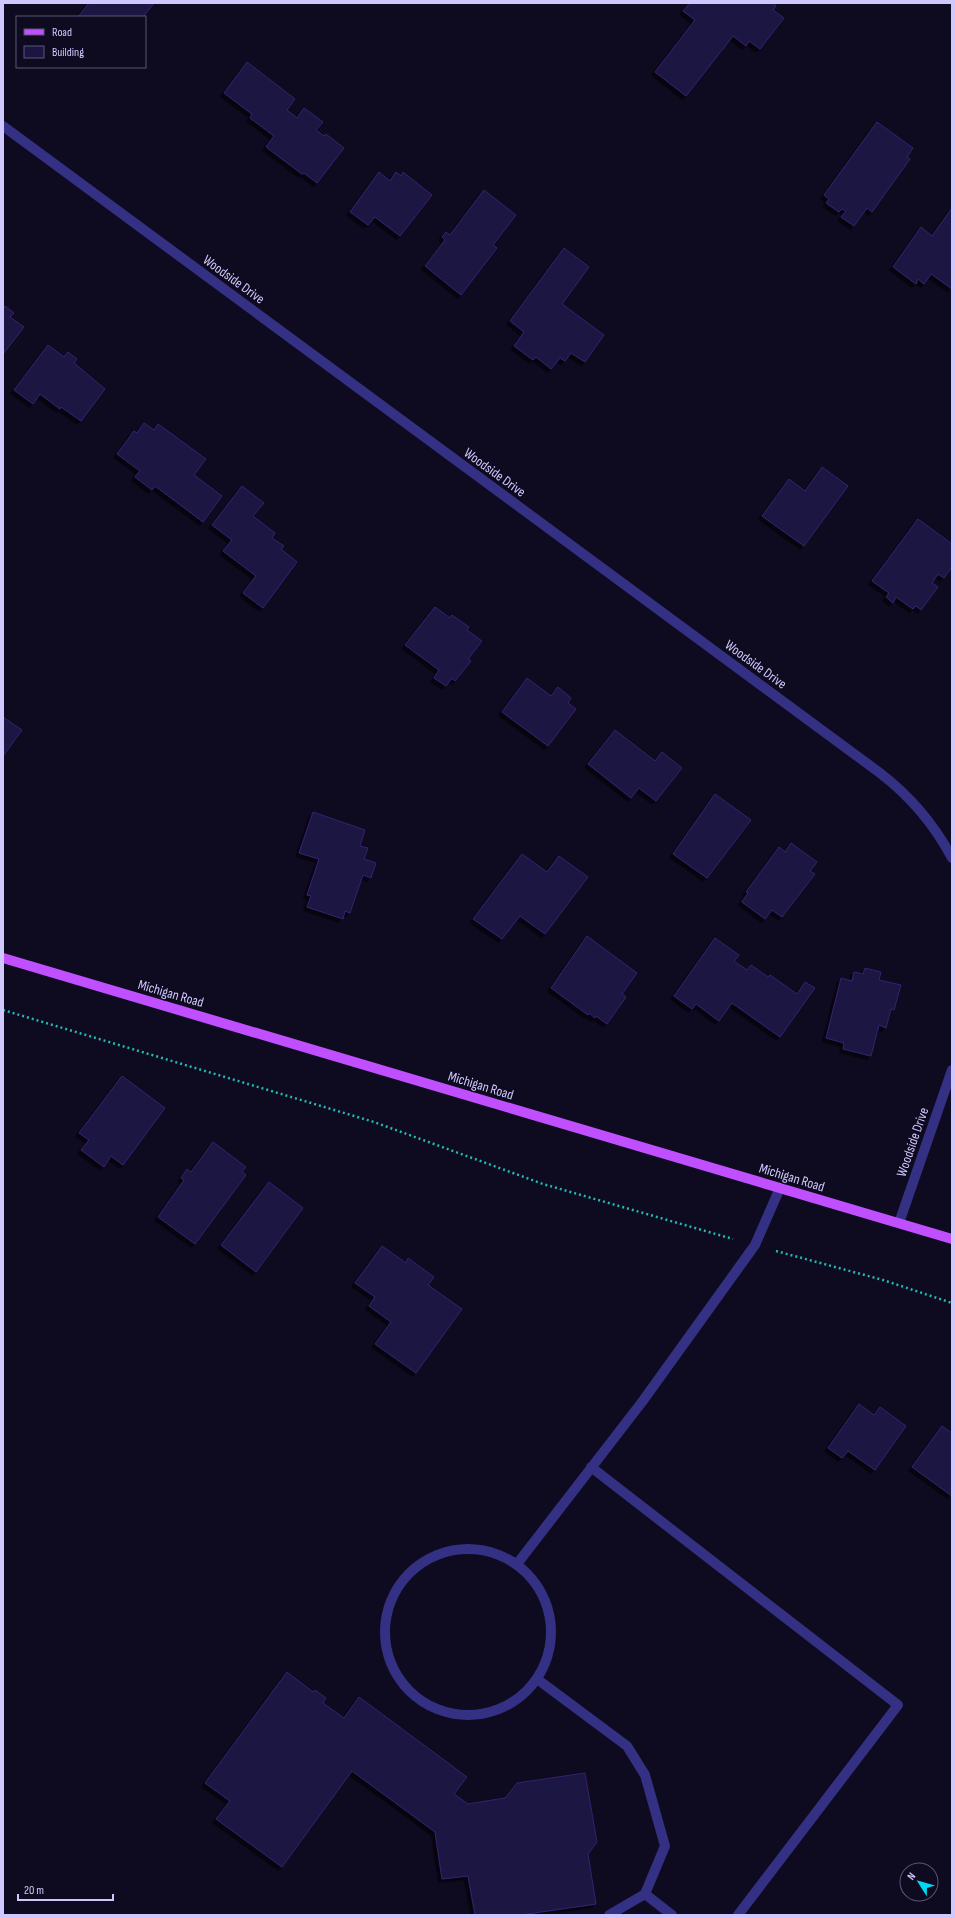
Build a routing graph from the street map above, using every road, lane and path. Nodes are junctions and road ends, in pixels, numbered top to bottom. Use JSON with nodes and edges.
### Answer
{"nodes":[{"id":1,"x":3,"y":126,"type":"edge"},
{"id":2,"x":952,"y":858,"type":"edge"},
{"id":3,"x":3,"y":958,"type":"edge"},
{"id":4,"x":3,"y":1010,"type":"edge"},
{"id":5,"x":952,"y":1070,"type":"edge"},
{"id":6,"x":780,"y":1188,"type":"junction"},
{"id":7,"x":899,"y":1223,"type":"junction"},
{"id":8,"x":952,"y":1239,"type":"edge"},
{"id":9,"x":755,"y":1245,"type":"junction"},
{"id":10,"x":952,"y":1303,"type":"edge"},
{"id":11,"x":591,"y":1467,"type":"junction"},
{"id":12,"x":517,"y":1564,"type":"junction"},
{"id":13,"x":537,"y":1679,"type":"junction"},
{"id":14,"x":646,"y":1894,"type":"junction"},
{"id":15,"x":608,"y":1915,"type":"edge"},
{"id":16,"x":672,"y":1915,"type":"edge"},
{"id":17,"x":738,"y":1915,"type":"edge"}],
"edges":[{"from":1,"to":2,"type":"street","name":"Woodside Drive"},
{"from":3,"to":6,"type":"main road","name":"Michigan Road"},
{"from":4,"to":9,"type":"path"},
{"from":5,"to":7,"type":"street","name":"Woodside Drive"},
{"from":6,"to":7,"type":"main road","name":"Michigan Road"},
{"from":6,"to":9,"type":"street"},
{"from":7,"to":8,"type":"main road","name":"Michigan Road"},
{"from":9,"to":10,"type":"path"},
{"from":9,"to":11,"type":"street"},
{"from":11,"to":12,"type":"street"},
{"from":11,"to":17,"type":"street"},
{"from":12,"to":13,"type":"street"},
{"from":12,"to":13,"type":"street"},
{"from":13,"to":14,"type":"street"},
{"from":14,"to":15,"type":"street"},
{"from":14,"to":16,"type":"street"}]}
